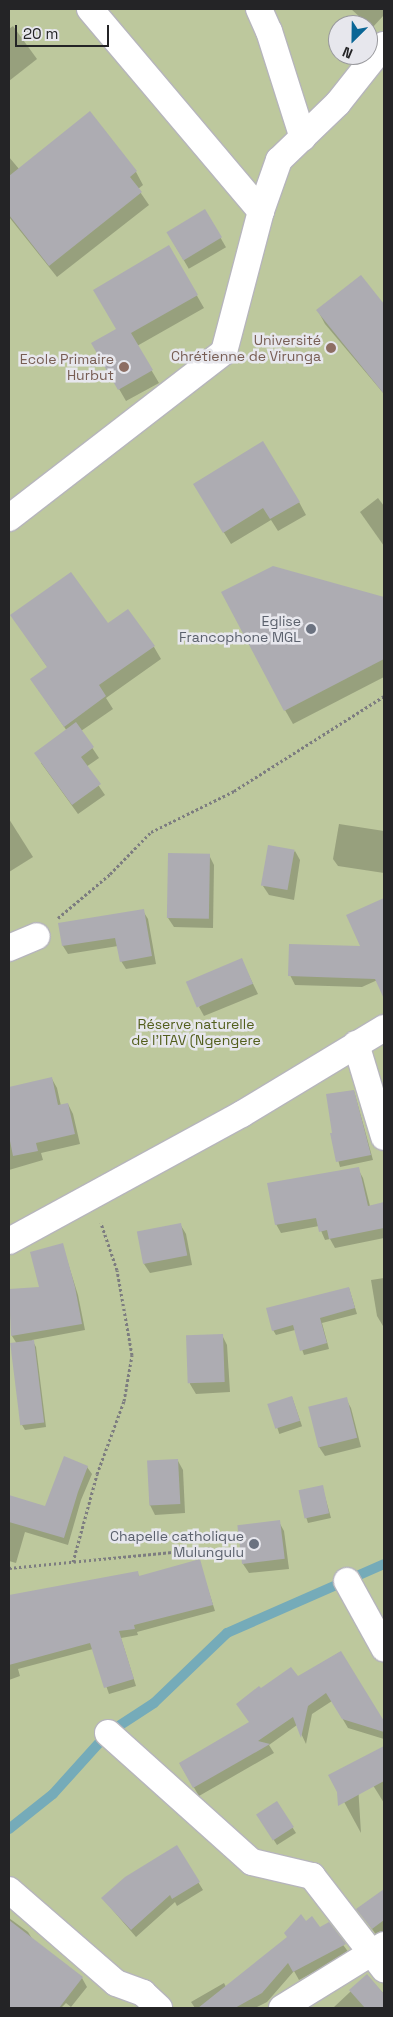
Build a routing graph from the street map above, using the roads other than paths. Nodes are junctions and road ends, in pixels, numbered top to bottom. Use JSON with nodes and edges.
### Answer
{"nodes":[{"id":1,"x":90,"y":9,"type":"edge"},
{"id":2,"x":259,"y":9,"type":"edge"},
{"id":3,"x":384,"y":45,"type":"edge"},
{"id":4,"x":303,"y":138,"type":"junction"},
{"id":5,"x":261,"y":211,"type":"junction"},
{"id":6,"x":9,"y":518,"type":"edge"},
{"id":7,"x":37,"y":936,"type":"road end"},
{"id":8,"x":9,"y":948,"type":"edge"},
{"id":9,"x":384,"y":1028,"type":"edge"},
{"id":10,"x":356,"y":1044,"type":"junction"},
{"id":11,"x":384,"y":1137,"type":"edge"},
{"id":12,"x":9,"y":1241,"type":"edge"},
{"id":13,"x":347,"y":1581,"type":"dead end"},
{"id":14,"x":384,"y":1648,"type":"edge"},
{"id":15,"x":108,"y":1733,"type":"dead end"},
{"id":16,"x":9,"y":1890,"type":"edge"},
{"id":17,"x":380,"y":1956,"type":"edge"},
{"id":18,"x":159,"y":2008,"type":"edge"},
{"id":19,"x":282,"y":2008,"type":"edge"}],
"edges":[{"from":1,"to":5,"type":"street"},
{"from":2,"to":4,"type":"street"},
{"from":3,"to":4,"type":"street"},
{"from":4,"to":5,"type":"street"},
{"from":5,"to":6,"type":"street"},
{"from":7,"to":8,"type":"street"},
{"from":9,"to":10,"type":"street"},
{"from":10,"to":11,"type":"street"},
{"from":10,"to":12,"type":"street"},
{"from":13,"to":14,"type":"street"},
{"from":15,"to":17,"type":"street"},
{"from":16,"to":18,"type":"street"},
{"from":17,"to":19,"type":"street"}]}
